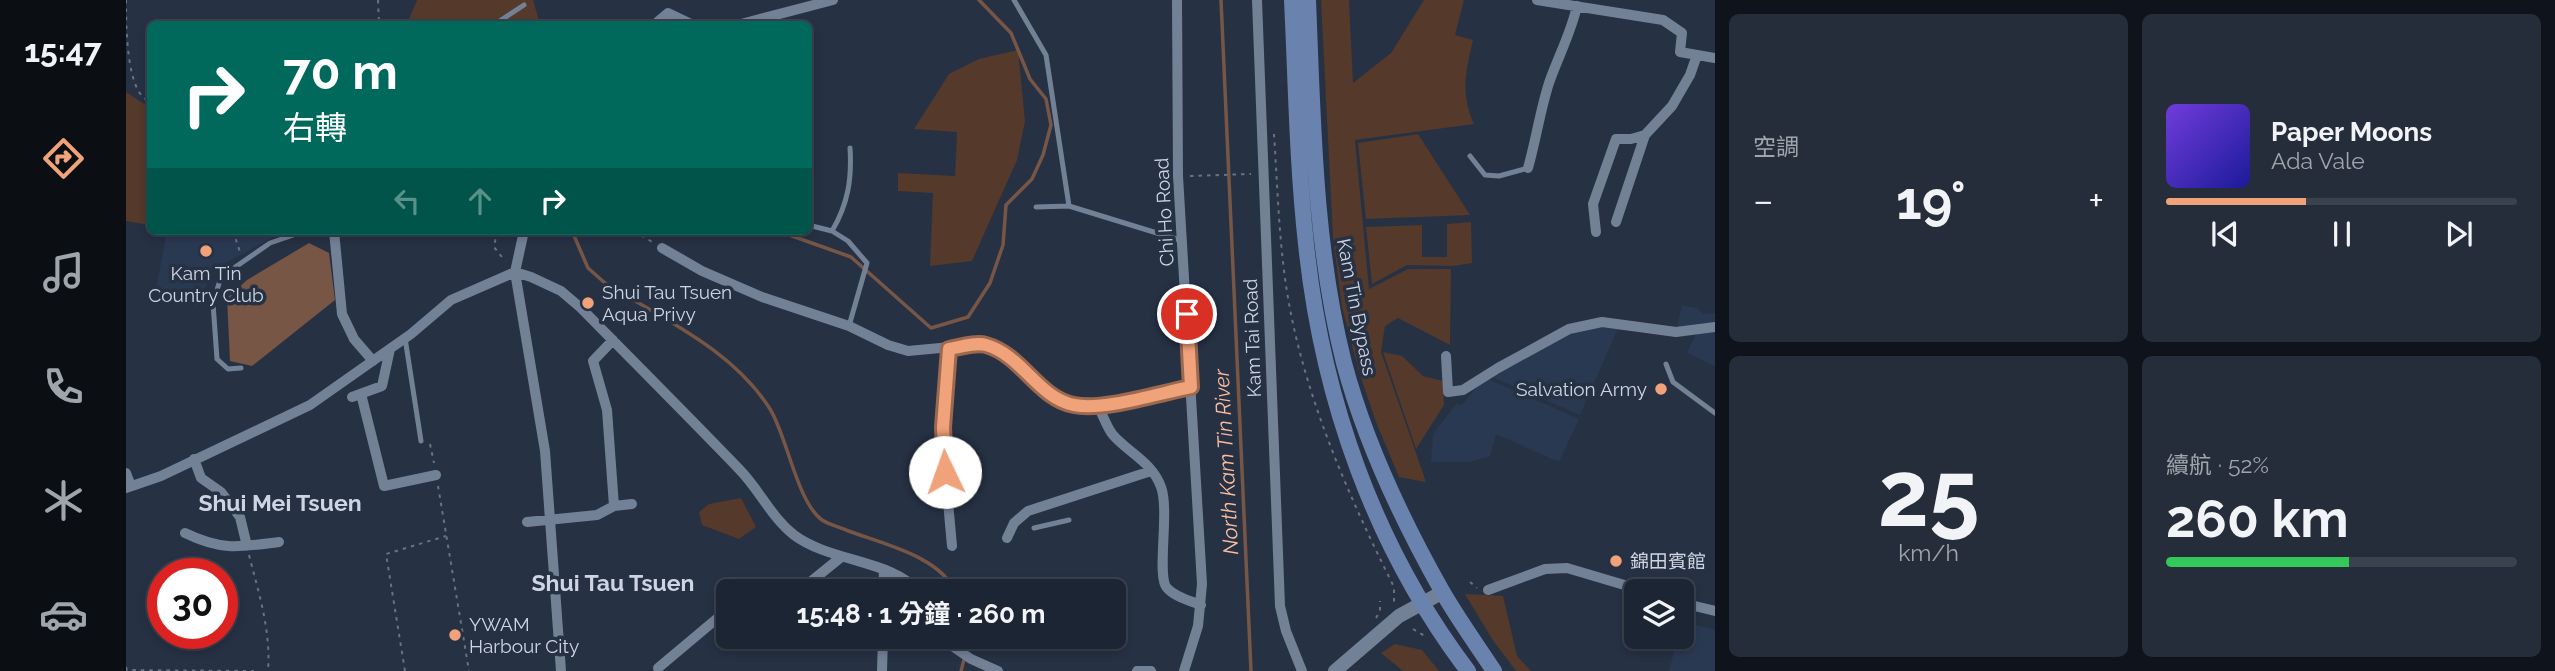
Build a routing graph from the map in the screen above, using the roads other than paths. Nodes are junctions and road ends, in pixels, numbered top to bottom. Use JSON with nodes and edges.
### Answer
{"nodes":[{"id":1,"x":833,"y":0,"type":"edge"},
{"id":2,"x":1014,"y":0,"type":"edge"},
{"id":3,"x":1177,"y":0,"type":"edge"},
{"id":4,"x":1256,"y":0,"type":"edge"},
{"id":5,"x":1292,"y":0,"type":"edge"},
{"id":6,"x":1308,"y":0,"type":"edge"},
{"id":7,"x":1537,"y":0,"type":"edge"},
{"id":8,"x":524,"y":5,"type":"dead end"},
{"id":9,"x":1577,"y":6,"type":"junction"},
{"id":10,"x":500,"y":21,"type":"edge"},
{"id":11,"x":658,"y":21,"type":"edge"},
{"id":12,"x":684,"y":21,"type":"edge"},
{"id":13,"x":752,"y":21,"type":"edge"},
{"id":14,"x":1697,"y":55,"type":"junction"},
{"id":15,"x":1715,"y":58,"type":"edge"},
{"id":16,"x":1645,"y":135,"type":"junction"},
{"id":17,"x":850,"y":148,"type":"dead end"},
{"id":18,"x":1470,"y":156,"type":"dead end"},
{"id":19,"x":1528,"y":168,"type":"joint"},
{"id":20,"x":1069,"y":206,"type":"junction"},
{"id":21,"x":1036,"y":207,"type":"dead end"},
{"id":22,"x":1616,"y":222,"type":"dead end"},
{"id":23,"x":812,"y":226,"type":"edge"},
{"id":24,"x":832,"y":231,"type":"junction"},
{"id":25,"x":1596,"y":232,"type":"dead end"},
{"id":26,"x":294,"y":235,"type":"edge"},
{"id":27,"x":334,"y":235,"type":"edge"},
{"id":28,"x":523,"y":235,"type":"edge"},
{"id":29,"x":1183,"y":241,"type":"junction"},
{"id":30,"x":662,"y":248,"type":"road end"},
{"id":31,"x":515,"y":272,"type":"junction"},
{"id":32,"x":849,"y":326,"type":"junction"},
{"id":33,"x":1715,"y":327,"type":"edge"},
{"id":34,"x":405,"y":338,"type":"junction"},
{"id":35,"x":613,"y":340,"type":"junction"},
{"id":36,"x":390,"y":349,"type":"junction"},
{"id":37,"x":949,"y":349,"type":"junction"},
{"id":38,"x":1446,"y":356,"type":"dead end"},
{"id":39,"x":373,"y":361,"type":"junction"},
{"id":40,"x":1666,"y":364,"type":"dead end"},
{"id":41,"x":241,"y":368,"type":"dead end"},
{"id":42,"x":1191,"y":387,"type":"junction"},
{"id":43,"x":1098,"y":406,"type":"junction"},
{"id":44,"x":1715,"y":412,"type":"edge"},
{"id":45,"x":421,"y":441,"type":"dead end"},
{"id":46,"x":194,"y":460,"type":"junction"},
{"id":47,"x":1151,"y":471,"type":"junction"},
{"id":48,"x":126,"y":473,"type":"edge"},
{"id":49,"x":436,"y":475,"type":"road end"},
{"id":50,"x":129,"y":487,"type":"edge"},
{"id":51,"x":632,"y":504,"type":"dead end"},
{"id":52,"x":614,"y":506,"type":"junction"},
{"id":53,"x":549,"y":518,"type":"junction"},
{"id":54,"x":1069,"y":520,"type":"dead end"},
{"id":55,"x":527,"y":522,"type":"dead end"},
{"id":56,"x":1034,"y":528,"type":"dead end"},
{"id":57,"x":185,"y":533,"type":"dead end"},
{"id":58,"x":1007,"y":538,"type":"dead end"},
{"id":59,"x":279,"y":542,"type":"dead end"},
{"id":60,"x":247,"y":546,"type":"junction"},
{"id":61,"x":952,"y":546,"type":"dead end"},
{"id":62,"x":841,"y":558,"type":"junction"},
{"id":63,"x":884,"y":570,"type":"junction"},
{"id":64,"x":814,"y":579,"type":"edge"},
{"id":65,"x":884,"y":579,"type":"edge"},
{"id":66,"x":904,"y":579,"type":"edge"},
{"id":67,"x":1624,"y":585,"type":"edge"},
{"id":68,"x":1484,"y":589,"type":"road end"},
{"id":69,"x":1443,"y":592,"type":"junction"},
{"id":70,"x":1421,"y":604,"type":"junction"},
{"id":71,"x":1201,"y":605,"type":"junction"},
{"id":72,"x":1694,"y":606,"type":"edge"},
{"id":73,"x":1715,"y":611,"type":"edge"},
{"id":74,"x":716,"y":619,"type":"edge"},
{"id":75,"x":883,"y":649,"type":"edge"},
{"id":76,"x":956,"y":649,"type":"edge"},
{"id":77,"x":659,"y":668,"type":"dead end"},
{"id":78,"x":561,"y":671,"type":"edge"},
{"id":79,"x":882,"y":671,"type":"edge"},
{"id":80,"x":998,"y":671,"type":"edge"},
{"id":81,"x":1137,"y":671,"type":"edge"},
{"id":82,"x":1151,"y":671,"type":"edge"},
{"id":83,"x":1184,"y":671,"type":"edge"},
{"id":84,"x":1302,"y":671,"type":"edge"},
{"id":85,"x":1335,"y":671,"type":"edge"},
{"id":86,"x":1468,"y":671,"type":"edge"},
{"id":87,"x":1494,"y":671,"type":"edge"}],
"edges":[{"from":1,"to":13,"type":"street"},
{"from":2,"to":20,"type":"lane"},
{"from":3,"to":29,"type":"street","name":"Chi Ho Road"},
{"from":4,"to":84,"type":"street","name":"Kam Tai Road"},
{"from":5,"to":70,"type":"main road","name":"Kam Tin Bypass"},
{"from":6,"to":69,"type":"main road","name":"Kam Tin Bypass"},
{"from":7,"to":9,"type":"street"},
{"from":8,"to":10,"type":"lane"},
{"from":9,"to":14,"type":"street"},
{"from":9,"to":19,"type":"street"},
{"from":11,"to":12,"type":"street"},
{"from":14,"to":15,"type":"street"},
{"from":14,"to":16,"type":"street"},
{"from":16,"to":22,"type":"street"},
{"from":16,"to":25,"type":"street"},
{"from":17,"to":24,"type":"lane"},
{"from":18,"to":19,"type":"lane"},
{"from":20,"to":21,"type":"lane"},
{"from":20,"to":29,"type":"lane"},
{"from":23,"to":24,"type":"lane"},
{"from":24,"to":32,"type":"lane"},
{"from":26,"to":41,"type":"lane"},
{"from":27,"to":39,"type":"street"},
{"from":28,"to":31,"type":"street"},
{"from":29,"to":42,"type":"street","name":"Chi Ho Road"},
{"from":30,"to":32,"type":"street"},
{"from":31,"to":34,"type":"street"},
{"from":31,"to":35,"type":"street"},
{"from":31,"to":53,"type":"street"},
{"from":32,"to":37,"type":"street"},
{"from":33,"to":38,"type":"street"},
{"from":34,"to":36,"type":"street"},
{"from":34,"to":45,"type":"lane"},
{"from":35,"to":52,"type":"street"},
{"from":35,"to":62,"type":"street"},
{"from":36,"to":39,"type":"street"},
{"from":36,"to":49,"type":"street"},
{"from":37,"to":43,"type":"street"},
{"from":37,"to":61,"type":"street"},
{"from":39,"to":46,"type":"street"},
{"from":40,"to":44,"type":"lane"},
{"from":42,"to":43,"type":"street"},
{"from":42,"to":71,"type":"street","name":"Chi Ho Road"},
{"from":43,"to":47,"type":"street"},
{"from":46,"to":50,"type":"street"},
{"from":46,"to":60,"type":"street"},
{"from":47,"to":58,"type":"street"},
{"from":47,"to":71,"type":"street"},
{"from":48,"to":50,"type":"street"},
{"from":51,"to":52,"type":"street"},
{"from":52,"to":53,"type":"street"},
{"from":53,"to":55,"type":"street"},
{"from":53,"to":78,"type":"street"},
{"from":54,"to":56,"type":"lane"},
{"from":57,"to":60,"type":"street"},
{"from":59,"to":60,"type":"street"},
{"from":62,"to":63,"type":"street"},
{"from":62,"to":64,"type":"street"},
{"from":63,"to":65,"type":"street"},
{"from":63,"to":66,"type":"street"},
{"from":67,"to":68,"type":"street"},
{"from":69,"to":70,"type":"street"},
{"from":69,"to":87,"type":"main road","name":"Kam Tin Bypass"},
{"from":70,"to":85,"type":"street"},
{"from":70,"to":86,"type":"main road","name":"Kam Tin Bypass"},
{"from":71,"to":83,"type":"street","name":"Chi Ho Road"},
{"from":72,"to":73,"type":"street"},
{"from":74,"to":77,"type":"street"},
{"from":75,"to":79,"type":"street"},
{"from":76,"to":80,"type":"street"},
{"from":81,"to":82,"type":"street"}]}
